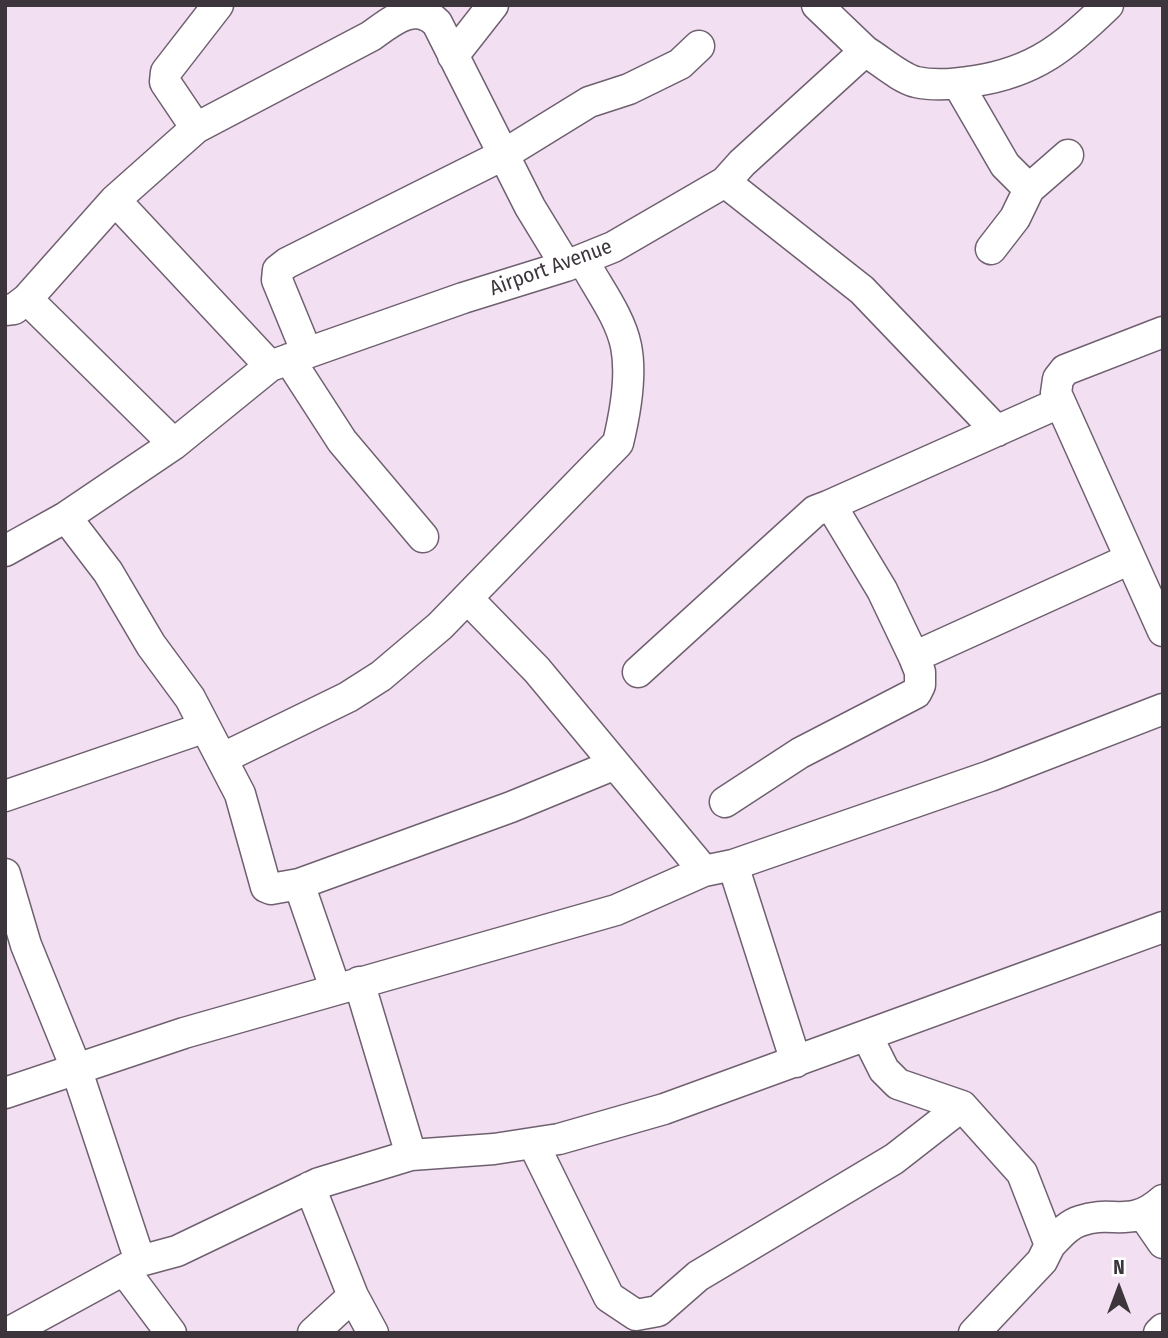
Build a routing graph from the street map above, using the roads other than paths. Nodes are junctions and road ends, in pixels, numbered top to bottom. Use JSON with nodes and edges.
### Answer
{"nodes":[{"id":1,"x":218,"y":5,"type":"edge"},
{"id":2,"x":492,"y":5,"type":"edge"},
{"id":3,"x":1108,"y":5,"type":"edge"},
{"id":4,"x":833,"y":11,"type":"edge"},
{"id":5,"x":699,"y":46,"type":"dead end"},
{"id":6,"x":865,"y":51,"type":"junction"},
{"id":7,"x":453,"y":56,"type":"junction"},
{"id":8,"x":958,"y":84,"type":"junction"},
{"id":9,"x":196,"y":128,"type":"junction"},
{"id":10,"x":503,"y":155,"type":"junction"},
{"id":11,"x":1068,"y":155,"type":"dead end"},
{"id":12,"x":725,"y":182,"type":"junction"},
{"id":13,"x":1029,"y":189,"type":"junction"},
{"id":14,"x":116,"y":200,"type":"junction"},
{"id":15,"x":991,"y":249,"type":"dead end"},
{"id":16,"x":574,"y":263,"type":"junction"},
{"id":17,"x":16,"y":305,"type":"edge"},
{"id":18,"x":1163,"y":332,"type":"edge"},
{"id":19,"x":288,"y":359,"type":"junction"},
{"id":20,"x":1059,"y":403,"type":"junction"},
{"id":21,"x":997,"y":430,"type":"junction"},
{"id":22,"x":173,"y":444,"type":"junction"},
{"id":23,"x":828,"y":506,"type":"junction"},
{"id":24,"x":66,"y":517,"type":"junction"},
{"id":25,"x":423,"y":537,"type":"dead end"},
{"id":26,"x":5,"y":551,"type":"edge"},
{"id":27,"x":1130,"y":559,"type":"junction"},
{"id":28,"x":468,"y":599,"type":"junction"},
{"id":29,"x":1163,"y":631,"type":"edge"},
{"id":30,"x":914,"y":657,"type":"junction"},
{"id":31,"x":638,"y":672,"type":"dead end"},
{"id":32,"x":1163,"y":709,"type":"edge"},
{"id":33,"x":203,"y":728,"type":"junction"},
{"id":34,"x":223,"y":758,"type":"junction"},
{"id":35,"x":613,"y":765,"type":"junction"},
{"id":36,"x":5,"y":796,"type":"edge"},
{"id":37,"x":725,"y":802,"type":"dead end"},
{"id":38,"x":733,"y":865,"type":"junction"},
{"id":39,"x":704,"y":871,"type":"junction"},
{"id":40,"x":5,"y":874,"type":"edge"},
{"id":41,"x":299,"y":884,"type":"junction"},
{"id":42,"x":1163,"y":927,"type":"edge"},
{"id":43,"x":16,"y":949,"type":"edge"},
{"id":44,"x":347,"y":985,"type":"junction"},
{"id":45,"x":867,"y":1037,"type":"junction"},
{"id":46,"x":796,"y":1062,"type":"junction"},
{"id":47,"x":76,"y":1068,"type":"junction"},
{"id":48,"x":5,"y":1093,"type":"edge"},
{"id":49,"x":962,"y":1106,"type":"junction"},
{"id":50,"x":533,"y":1143,"type":"junction"},
{"id":51,"x":411,"y":1155,"type":"junction"},
{"id":52,"x":310,"y":1187,"type":"junction"},
{"id":53,"x":1153,"y":1207,"type":"edge"},
{"id":54,"x":1163,"y":1243,"type":"edge"},
{"id":55,"x":1050,"y":1245,"type":"junction"},
{"id":56,"x":132,"y":1266,"type":"junction"},
{"id":57,"x":353,"y":1296,"type":"junction"},
{"id":58,"x":164,"y":1330,"type":"edge"},
{"id":59,"x":8,"y":1333,"type":"edge"},
{"id":60,"x":313,"y":1333,"type":"edge"},
{"id":61,"x":373,"y":1333,"type":"edge"},
{"id":62,"x":974,"y":1333,"type":"edge"}],
"edges":[{"from":1,"to":9,"type":"street"},
{"from":2,"to":7,"type":"street"},
{"from":3,"to":8,"type":"street"},
{"from":4,"to":6,"type":"street"},
{"from":5,"to":10,"type":"street"},
{"from":6,"to":8,"type":"street"},
{"from":6,"to":12,"type":"street","name":"Airport Avenue"},
{"from":7,"to":9,"type":"street"},
{"from":7,"to":10,"type":"street"},
{"from":8,"to":13,"type":"street"},
{"from":9,"to":14,"type":"street"},
{"from":10,"to":16,"type":"street"},
{"from":10,"to":19,"type":"street"},
{"from":11,"to":13,"type":"street"},
{"from":12,"to":16,"type":"street","name":"Airport Avenue"},
{"from":12,"to":21,"type":"street"},
{"from":13,"to":15,"type":"street"},
{"from":14,"to":17,"type":"street"},
{"from":14,"to":19,"type":"street"},
{"from":16,"to":19,"type":"street","name":"Airport Avenue"},
{"from":16,"to":28,"type":"street"},
{"from":17,"to":22,"type":"street"},
{"from":18,"to":20,"type":"street"},
{"from":19,"to":22,"type":"street","name":"Airport Avenue"},
{"from":19,"to":25,"type":"street"},
{"from":20,"to":21,"type":"street"},
{"from":20,"to":27,"type":"street"},
{"from":21,"to":23,"type":"street"},
{"from":22,"to":24,"type":"street","name":"Airport Avenue"},
{"from":23,"to":30,"type":"street"},
{"from":23,"to":31,"type":"street"},
{"from":24,"to":26,"type":"street","name":"Airport Avenue"},
{"from":24,"to":33,"type":"street"},
{"from":27,"to":29,"type":"street"},
{"from":27,"to":30,"type":"street"},
{"from":28,"to":34,"type":"street"},
{"from":28,"to":35,"type":"street"},
{"from":30,"to":37,"type":"street"},
{"from":32,"to":38,"type":"street"},
{"from":33,"to":34,"type":"street"},
{"from":33,"to":36,"type":"street"},
{"from":34,"to":41,"type":"street"},
{"from":35,"to":39,"type":"street"},
{"from":35,"to":41,"type":"street"},
{"from":38,"to":39,"type":"street"},
{"from":38,"to":46,"type":"street"},
{"from":39,"to":44,"type":"street"},
{"from":40,"to":43,"type":"street"},
{"from":41,"to":44,"type":"street"},
{"from":42,"to":45,"type":"street"},
{"from":43,"to":47,"type":"street"},
{"from":44,"to":47,"type":"street"},
{"from":44,"to":51,"type":"street"},
{"from":45,"to":46,"type":"street"},
{"from":45,"to":49,"type":"street"},
{"from":46,"to":50,"type":"street"},
{"from":47,"to":48,"type":"street"},
{"from":47,"to":56,"type":"street"},
{"from":49,"to":50,"type":"street"},
{"from":49,"to":55,"type":"street"},
{"from":50,"to":51,"type":"street"},
{"from":51,"to":52,"type":"street"},
{"from":52,"to":56,"type":"street"},
{"from":52,"to":57,"type":"street"},
{"from":53,"to":54,"type":"street"},
{"from":53,"to":55,"type":"street"},
{"from":55,"to":62,"type":"street"},
{"from":56,"to":58,"type":"street"},
{"from":56,"to":59,"type":"street"},
{"from":57,"to":60,"type":"street"},
{"from":57,"to":61,"type":"street"}]}
